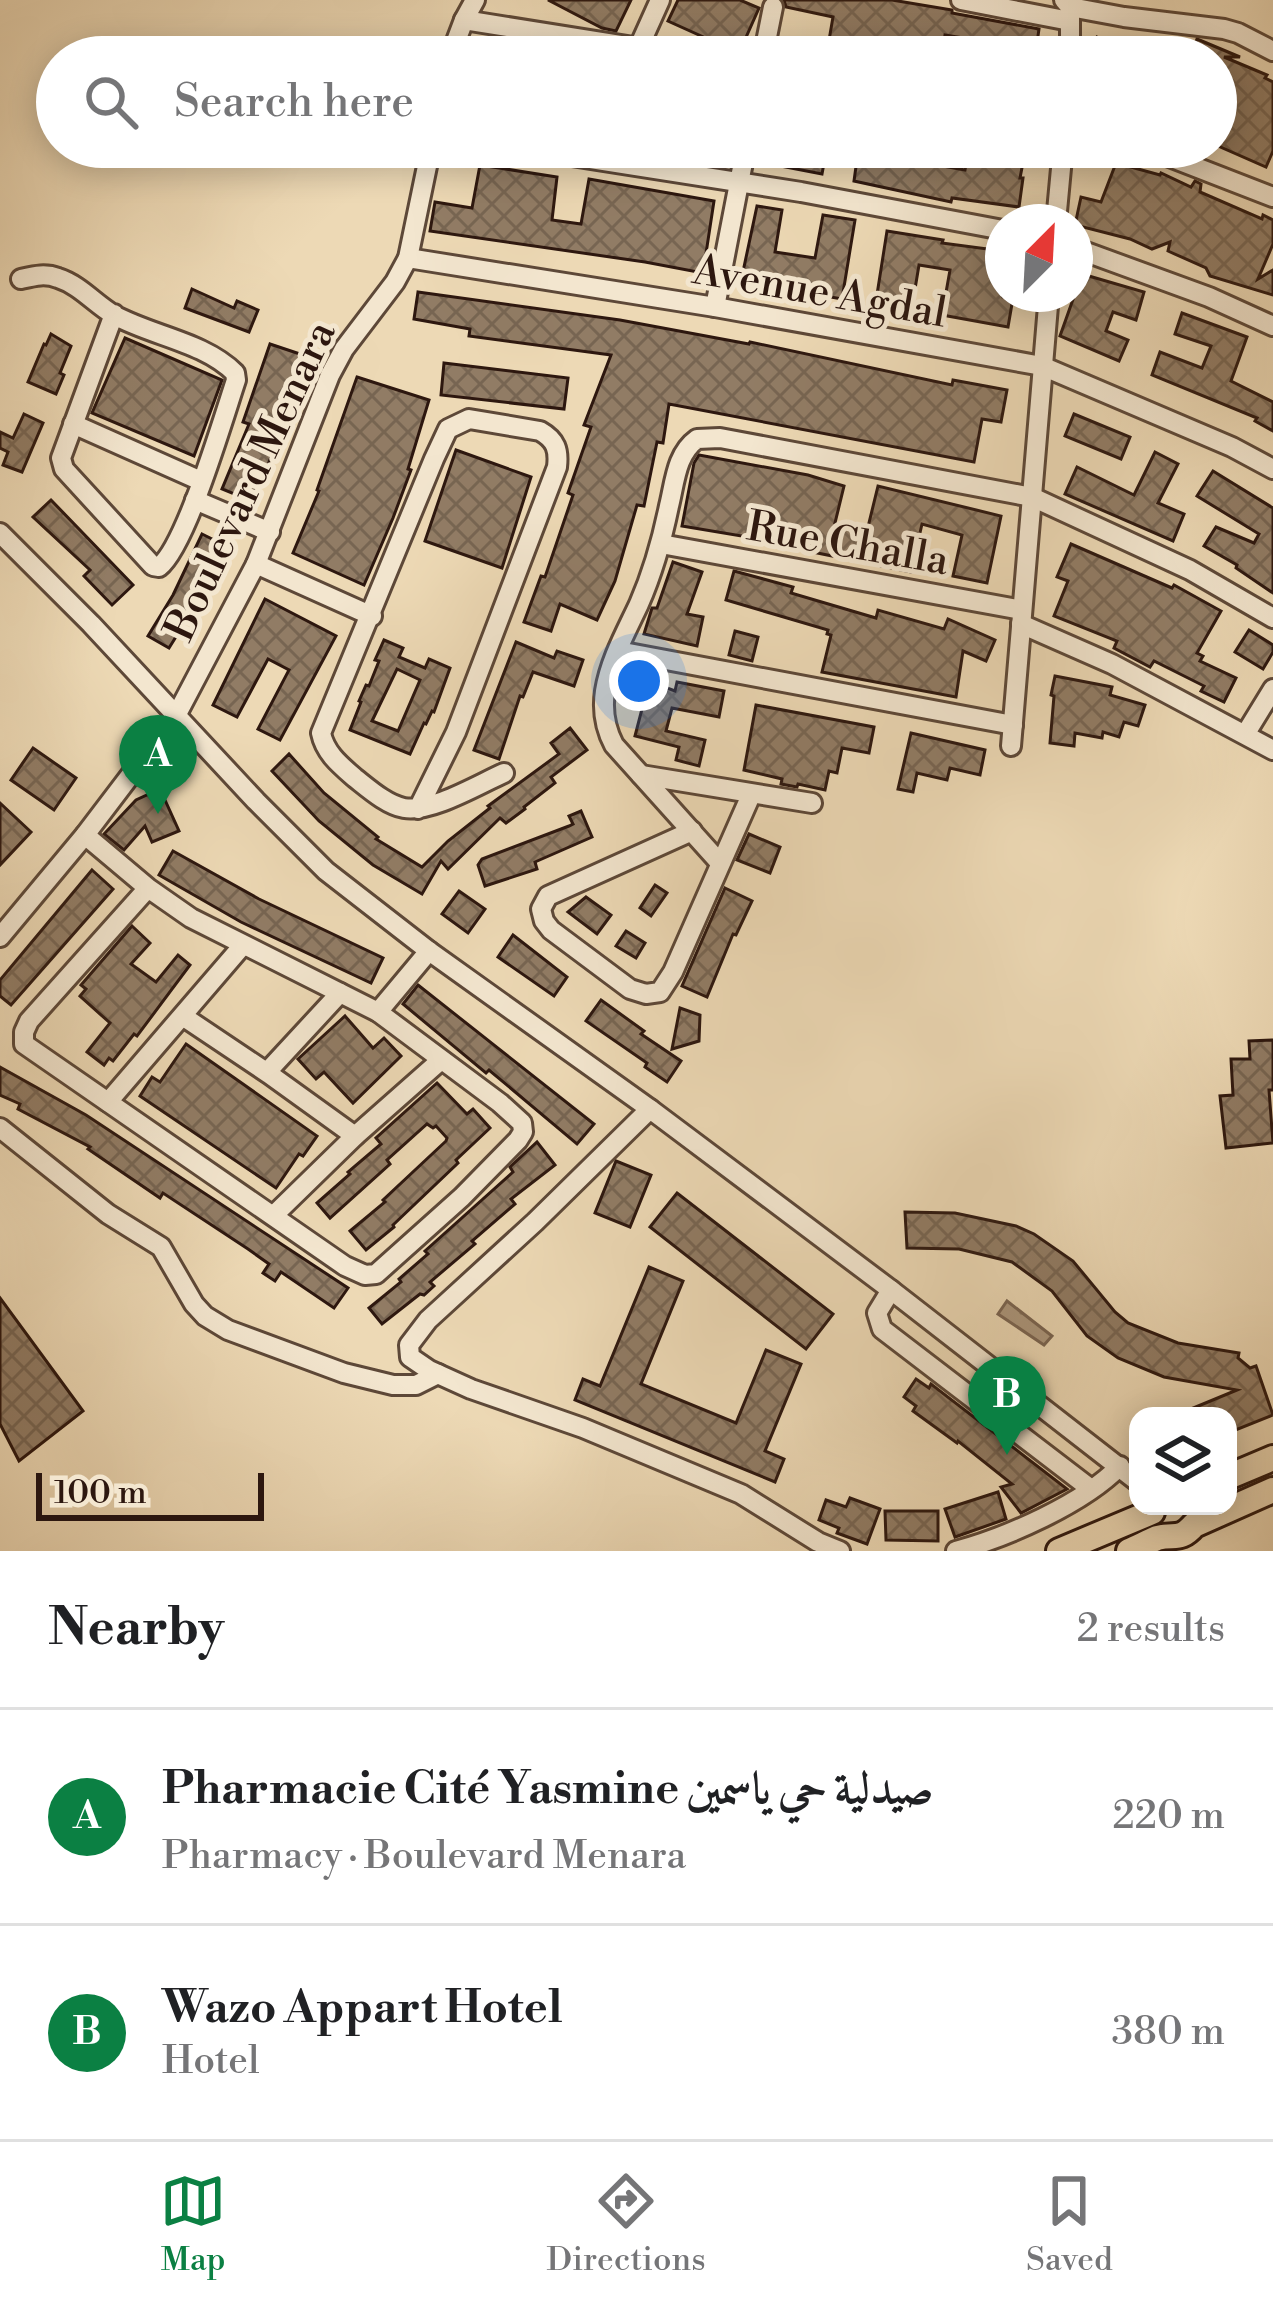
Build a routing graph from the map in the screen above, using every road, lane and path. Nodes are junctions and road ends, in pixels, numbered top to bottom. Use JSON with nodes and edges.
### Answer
{"nodes":[{"id":1,"x":475,"y":0,"type":"edge"},
{"id":2,"x":660,"y":0,"type":"edge"},
{"id":3,"x":961,"y":0,"type":"edge"},
{"id":4,"x":773,"y":8,"type":"dead end"},
{"id":5,"x":1068,"y":9,"type":"edge"},
{"id":6,"x":464,"y":20,"type":"junction"},
{"id":7,"x":458,"y":36,"type":"edge"},
{"id":8,"x":560,"y":36,"type":"edge"},
{"id":9,"x":644,"y":36,"type":"edge"},
{"id":10,"x":767,"y":36,"type":"edge"},
{"id":11,"x":1273,"y":51,"type":"edge"},
{"id":12,"x":426,"y":168,"type":"edge"},
{"id":13,"x":649,"y":168,"type":"edge"},
{"id":14,"x":742,"y":168,"type":"edge"},
{"id":15,"x":1061,"y":168,"type":"edge"},
{"id":16,"x":1198,"y":168,"type":"edge"},
{"id":17,"x":739,"y":182,"type":"junction"},
{"id":18,"x":1273,"y":197,"type":"edge"},
{"id":19,"x":1058,"y":204,"type":"edge"},
{"id":20,"x":985,"y":227,"type":"edge"},
{"id":21,"x":1093,"y":255,"type":"edge"},
{"id":22,"x":407,"y":258,"type":"junction"},
{"id":23,"x":21,"y":279,"type":"dead end"},
{"id":24,"x":715,"y":307,"type":"junction"},
{"id":25,"x":1047,"y":312,"type":"edge"},
{"id":26,"x":114,"y":314,"type":"junction"},
{"id":27,"x":1273,"y":326,"type":"edge"},
{"id":28,"x":1042,"y":366,"type":"junction"},
{"id":29,"x":73,"y":424,"type":"junction"},
{"id":30,"x":1273,"y":469,"type":"edge"},
{"id":31,"x":198,"y":490,"type":"junction"},
{"id":32,"x":1032,"y":497,"type":"junction"},
{"id":33,"x":0,"y":532,"type":"edge"},
{"id":34,"x":270,"y":532,"type":"junction"},
{"id":35,"x":661,"y":544,"type":"junction"},
{"id":36,"x":256,"y":564,"type":"junction"},
{"id":37,"x":372,"y":616,"type":"junction"},
{"id":38,"x":1022,"y":617,"type":"junction"},
{"id":39,"x":1273,"y":618,"type":"edge"},
{"id":40,"x":617,"y":651,"type":"junction"},
{"id":41,"x":1273,"y":689,"type":"edge"},
{"id":42,"x":177,"y":713,"type":"junction"},
{"id":43,"x":1013,"y":725,"type":"junction"},
{"id":44,"x":1246,"y":733,"type":"junction"},
{"id":45,"x":1011,"y":746,"type":"dead end"},
{"id":46,"x":1273,"y":750,"type":"edge"},
{"id":47,"x":504,"y":773,"type":"dead end"},
{"id":48,"x":641,"y":775,"type":"junction"},
{"id":49,"x":751,"y":794,"type":"junction"},
{"id":50,"x":812,"y":802,"type":"dead end"},
{"id":51,"x":418,"y":809,"type":"junction"},
{"id":52,"x":692,"y":831,"type":"junction"},
{"id":53,"x":85,"y":835,"type":"junction"},
{"id":54,"x":720,"y":863,"type":"junction"},
{"id":55,"x":148,"y":888,"type":"junction"},
{"id":56,"x":0,"y":937,"type":"edge"},
{"id":57,"x":243,"y":946,"type":"junction"},
{"id":58,"x":429,"y":951,"type":"junction"},
{"id":59,"x":340,"y":993,"type":"junction"},
{"id":60,"x":378,"y":1012,"type":"junction"},
{"id":61,"x":184,"y":1017,"type":"junction"},
{"id":62,"x":441,"y":1060,"type":"junction"},
{"id":63,"x":267,"y":1072,"type":"junction"},
{"id":64,"x":108,"y":1102,"type":"junction"},
{"id":65,"x":650,"y":1109,"type":"junction"},
{"id":66,"x":0,"y":1128,"type":"edge"},
{"id":67,"x":355,"y":1136,"type":"junction"},
{"id":68,"x":274,"y":1215,"type":"junction"},
{"id":69,"x":891,"y":1290,"type":"junction"},
{"id":70,"x":438,"y":1374,"type":"junction"},
{"id":71,"x":1273,"y":1458,"type":"edge"},
{"id":72,"x":1120,"y":1466,"type":"junction"},
{"id":73,"x":1237,"y":1473,"type":"edge"},
{"id":74,"x":1129,"y":1474,"type":"edge"},
{"id":75,"x":1090,"y":1489,"type":"junction"},
{"id":76,"x":1273,"y":1490,"type":"edge"},
{"id":77,"x":1140,"y":1515,"type":"edge"},
{"id":78,"x":1153,"y":1515,"type":"edge"},
{"id":79,"x":1194,"y":1516,"type":"edge"},
{"id":80,"x":1164,"y":1535,"type":"junction"},
{"id":81,"x":839,"y":1551,"type":"edge"},
{"id":82,"x":956,"y":1551,"type":"edge"},
{"id":83,"x":1059,"y":1551,"type":"edge"},
{"id":84,"x":1129,"y":1551,"type":"edge"}],
"edges":[{"from":1,"to":6,"type":"street"},
{"from":2,"to":9,"type":"street"},
{"from":3,"to":5,"type":"street"},
{"from":4,"to":10,"type":"street"},
{"from":5,"to":11,"type":"street"},
{"from":6,"to":7,"type":"street"},
{"from":6,"to":8,"type":"street"},
{"from":12,"to":22,"type":"street","name":"Boulevard Menara"},
{"from":13,"to":17,"type":"street"},
{"from":14,"to":17,"type":"street"},
{"from":15,"to":19,"type":"street"},
{"from":16,"to":18,"type":"street"},
{"from":17,"to":20,"type":"street"},
{"from":17,"to":24,"type":"street"},
{"from":21,"to":27,"type":"street"},
{"from":22,"to":24,"type":"street","name":"Avenue Agdal"},
{"from":22,"to":34,"type":"street","name":"Boulevard Menara"},
{"from":23,"to":26,"type":"street"},
{"from":24,"to":28,"type":"street","name":"Avenue Agdal"},
{"from":25,"to":28,"type":"street"},
{"from":26,"to":29,"type":"street"},
{"from":26,"to":31,"type":"street"},
{"from":28,"to":30,"type":"street","name":"Avenue Agdal"},
{"from":28,"to":32,"type":"street"},
{"from":29,"to":31,"type":"street"},
{"from":29,"to":31,"type":"street"},
{"from":31,"to":34,"type":"street"},
{"from":32,"to":35,"type":"street"},
{"from":32,"to":38,"type":"street"},
{"from":32,"to":39,"type":"street"},
{"from":33,"to":42,"type":"street"},
{"from":34,"to":36,"type":"street","name":"Boulevard Menara"},
{"from":35,"to":38,"type":"street","name":"Rue Challa"},
{"from":35,"to":40,"type":"street"},
{"from":36,"to":37,"type":"street"},
{"from":36,"to":42,"type":"street","name":"Boulevard Menara"},
{"from":37,"to":51,"type":"street"},
{"from":37,"to":51,"type":"street"},
{"from":38,"to":43,"type":"street"},
{"from":38,"to":44,"type":"street","name":"Rue Challa"},
{"from":40,"to":43,"type":"street"},
{"from":40,"to":48,"type":"street"},
{"from":41,"to":44,"type":"street"},
{"from":42,"to":53,"type":"street","name":"Boulevard Menara"},
{"from":42,"to":58,"type":"street"},
{"from":43,"to":45,"type":"street"},
{"from":44,"to":46,"type":"street","name":"Rue Challa"},
{"from":47,"to":51,"type":"street"},
{"from":48,"to":49,"type":"street"},
{"from":48,"to":52,"type":"street"},
{"from":49,"to":50,"type":"street"},
{"from":49,"to":54,"type":"street"},
{"from":52,"to":54,"type":"street"},
{"from":52,"to":54,"type":"street"},
{"from":53,"to":55,"type":"street"},
{"from":53,"to":56,"type":"street","name":"Boulevard Menara"},
{"from":55,"to":57,"type":"street"},
{"from":55,"to":64,"type":"street"},
{"from":57,"to":59,"type":"street"},
{"from":57,"to":61,"type":"street"},
{"from":58,"to":60,"type":"street"},
{"from":58,"to":65,"type":"street"},
{"from":59,"to":60,"type":"street"},
{"from":59,"to":63,"type":"street"},
{"from":60,"to":62,"type":"street"},
{"from":61,"to":63,"type":"street"},
{"from":61,"to":64,"type":"street"},
{"from":62,"to":67,"type":"street"},
{"from":62,"to":68,"type":"street"},
{"from":63,"to":67,"type":"street"},
{"from":64,"to":68,"type":"street"},
{"from":65,"to":69,"type":"street"},
{"from":65,"to":70,"type":"street"},
{"from":66,"to":70,"type":"street"},
{"from":67,"to":68,"type":"street"},
{"from":69,"to":72,"type":"street"},
{"from":69,"to":75,"type":"street"},
{"from":70,"to":81,"type":"street"},
{"from":71,"to":73,"type":"main road"},
{"from":72,"to":74,"type":"street"},
{"from":72,"to":75,"type":"street"},
{"from":75,"to":82,"type":"street"},
{"from":76,"to":79,"type":"main road"},
{"from":77,"to":83,"type":"main road"},
{"from":78,"to":80,"type":"main road"},
{"from":79,"to":80,"type":"main road"},
{"from":80,"to":84,"type":"main road"}]}
